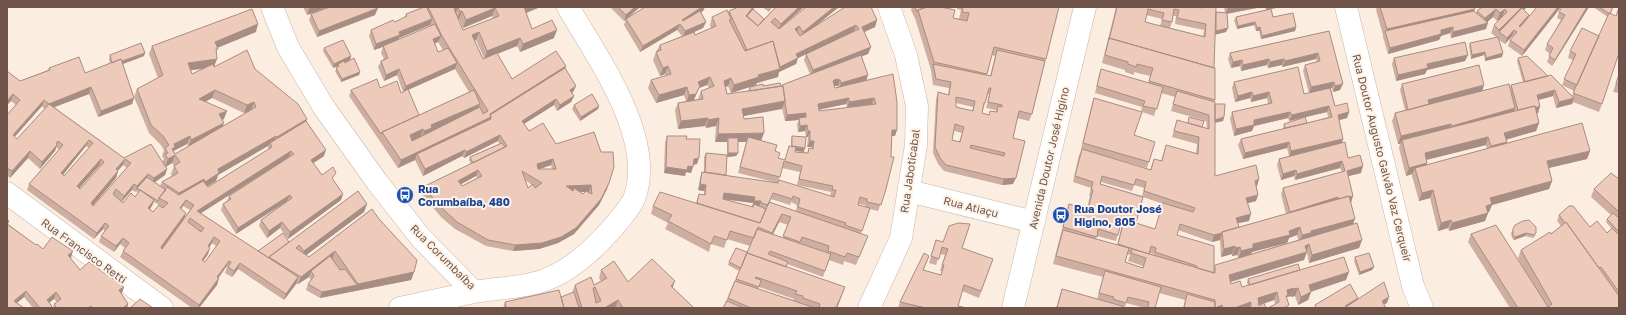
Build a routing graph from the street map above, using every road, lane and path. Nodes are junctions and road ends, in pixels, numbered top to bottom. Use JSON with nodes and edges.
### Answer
{"nodes":[{"id":1,"x":272,"y":7,"type":"edge"},
{"id":2,"x":568,"y":7,"type":"edge"},
{"id":3,"x":889,"y":7,"type":"edge"},
{"id":4,"x":1085,"y":7,"type":"edge"},
{"id":5,"x":1346,"y":7,"type":"edge"},
{"id":6,"x":909,"y":191,"type":"junction"},
{"id":7,"x":7,"y":193,"type":"edge"},
{"id":8,"x":1034,"y":222,"type":"junction"},
{"id":9,"x":474,"y":292,"type":"junction"},
{"id":10,"x":162,"y":308,"type":"edge"},
{"id":11,"x":400,"y":308,"type":"edge"},
{"id":12,"x":869,"y":308,"type":"edge"},
{"id":13,"x":1013,"y":308,"type":"edge"},
{"id":14,"x":1422,"y":308,"type":"edge"}],
"edges":[{"from":1,"to":9,"type":"street","name":"Rua Corumbaíba"},
{"from":2,"to":9,"type":"street","name":"Rua Corumbaíba"},
{"from":3,"to":6,"type":"street","name":"Rua Jaboticabal"},
{"from":4,"to":8,"type":"street","name":"Avenida Doutor José Higino"},
{"from":5,"to":14,"type":"street","name":"Rua Doutor Augusto Galvão Vaz Cerqueir"},
{"from":6,"to":8,"type":"street","name":"Rua Atiaçu"},
{"from":6,"to":12,"type":"street","name":"Rua Jaboticabal"},
{"from":7,"to":10,"type":"street","name":"Rua Francisco Retti"},
{"from":8,"to":13,"type":"street","name":"Avenida Doutor José Higino"},
{"from":9,"to":11,"type":"street"}]}
